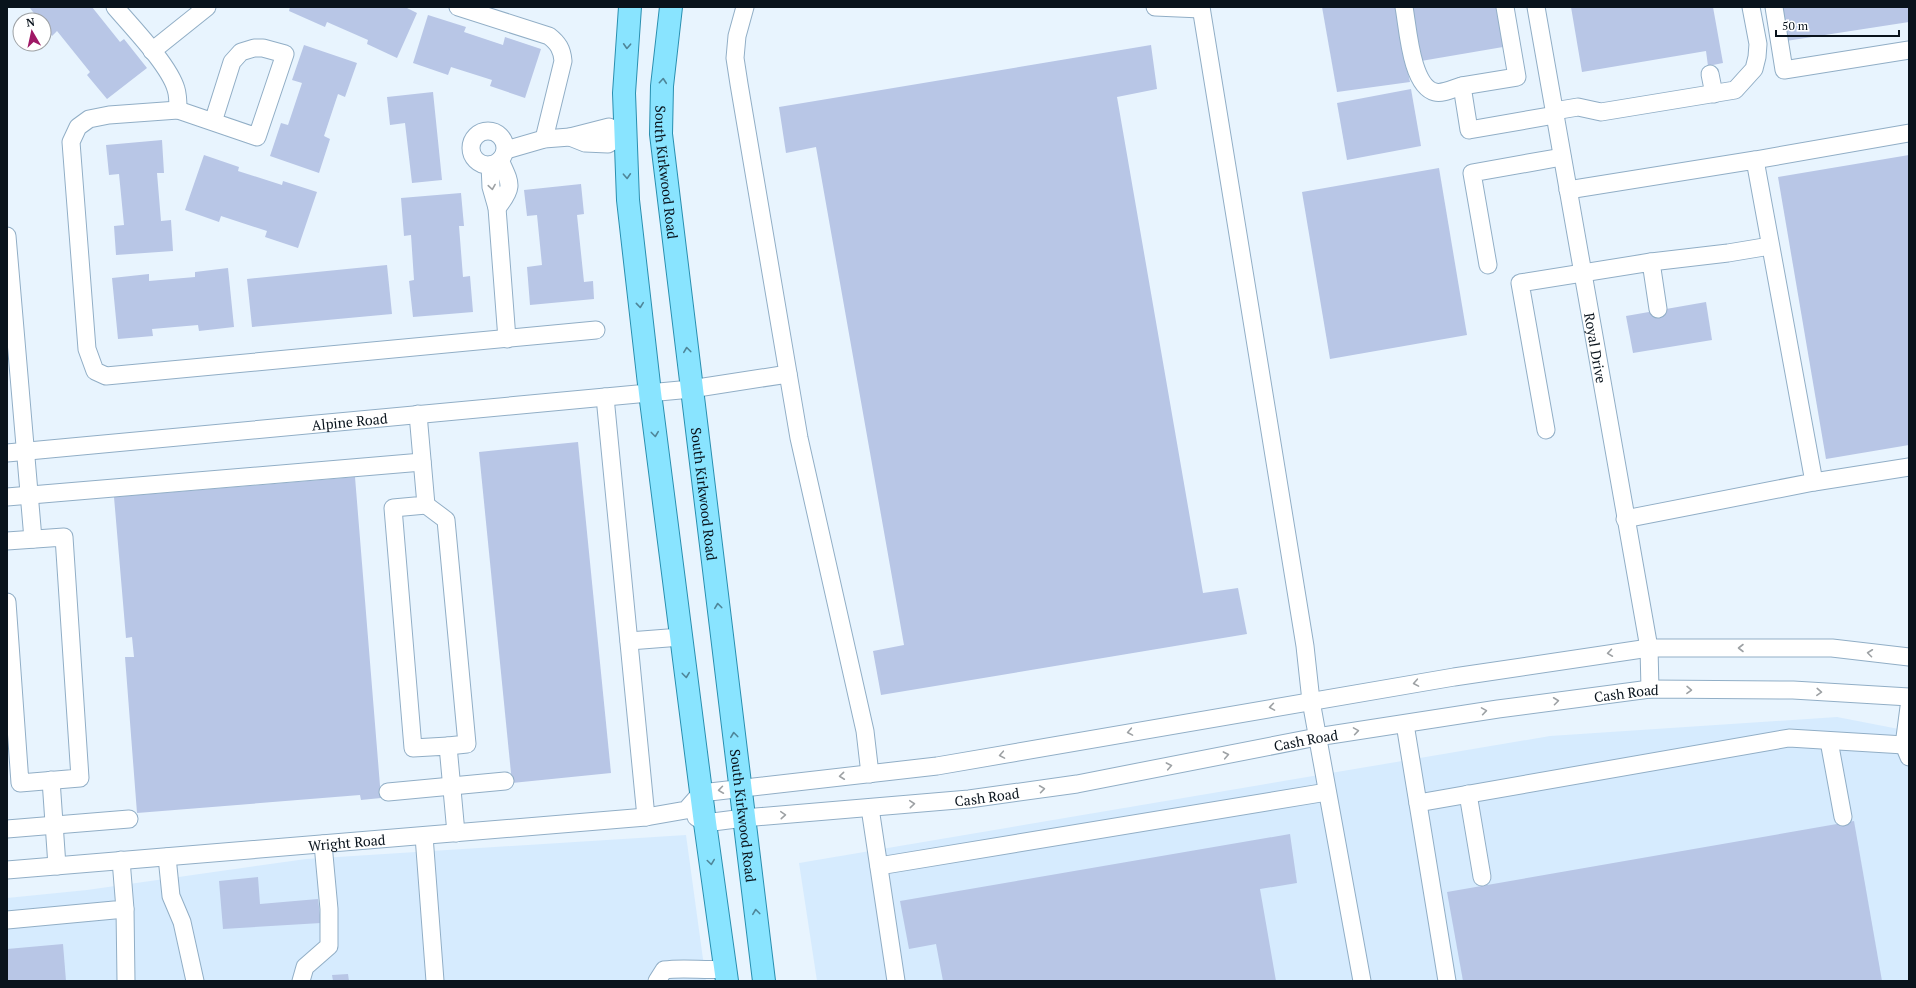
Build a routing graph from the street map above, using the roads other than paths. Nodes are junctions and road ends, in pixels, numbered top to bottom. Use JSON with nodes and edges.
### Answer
{"nodes":[{"id":1,"x":115,"y":7,"type":"edge"},
{"id":2,"x":207,"y":7,"type":"edge"},
{"id":3,"x":458,"y":7,"type":"edge"},
{"id":4,"x":630,"y":7,"type":"edge"},
{"id":5,"x":672,"y":7,"type":"edge"},
{"id":6,"x":745,"y":7,"type":"edge"},
{"id":7,"x":1155,"y":7,"type":"edge"},
{"id":8,"x":1404,"y":7,"type":"edge"},
{"id":9,"x":1505,"y":7,"type":"edge"},
{"id":10,"x":1536,"y":7,"type":"edge"},
{"id":11,"x":1751,"y":7,"type":"edge"},
{"id":12,"x":1774,"y":7,"type":"edge"},
{"id":13,"x":1201,"y":8,"type":"edge"},
{"id":14,"x":1909,"y":50,"type":"edge"},
{"id":15,"x":152,"y":51,"type":"junction"},
{"id":16,"x":1710,"y":74,"type":"dead end"},
{"id":17,"x":1462,"y":86,"type":"junction"},
{"id":18,"x":1714,"y":94,"type":"junction"},
{"id":19,"x":178,"y":110,"type":"junction"},
{"id":20,"x":1554,"y":113,"type":"junction"},
{"id":21,"x":213,"y":122,"type":"junction"},
{"id":22,"x":625,"y":134,"type":"junction"},
{"id":23,"x":661,"y":134,"type":"junction"},
{"id":24,"x":1909,"y":134,"type":"edge"},
{"id":25,"x":544,"y":139,"type":"junction"},
{"id":26,"x":1562,"y":157,"type":"junction"},
{"id":27,"x":1754,"y":160,"type":"junction"},
{"id":28,"x":1568,"y":190,"type":"junction"},
{"id":29,"x":7,"y":236,"type":"edge"},
{"id":30,"x":1770,"y":246,"type":"junction"},
{"id":31,"x":1651,"y":262,"type":"junction"},
{"id":32,"x":1488,"y":265,"type":"dead end"},
{"id":33,"x":1582,"y":272,"type":"junction"},
{"id":34,"x":1658,"y":309,"type":"dead end"},
{"id":35,"x":596,"y":330,"type":"dead end"},
{"id":36,"x":507,"y":339,"type":"junction"},
{"id":37,"x":788,"y":374,"type":"junction"},
{"id":38,"x":691,"y":389,"type":"junction"},
{"id":39,"x":650,"y":393,"type":"junction"},
{"id":40,"x":605,"y":397,"type":"junction"},
{"id":41,"x":418,"y":414,"type":"junction"},
{"id":42,"x":1546,"y":430,"type":"dead end"},
{"id":43,"x":27,"y":451,"type":"junction"},
{"id":44,"x":7,"y":453,"type":"edge"},
{"id":45,"x":422,"y":462,"type":"junction"},
{"id":46,"x":1909,"y":467,"type":"edge"},
{"id":47,"x":1814,"y":482,"type":"junction"},
{"id":48,"x":30,"y":495,"type":"junction"},
{"id":49,"x":7,"y":497,"type":"edge"},
{"id":50,"x":426,"y":505,"type":"junction"},
{"id":51,"x":1625,"y":519,"type":"junction"},
{"id":52,"x":33,"y":539,"type":"junction"},
{"id":53,"x":7,"y":541,"type":"edge"},
{"id":54,"x":7,"y":602,"type":"edge"},
{"id":55,"x":681,"y":637,"type":"junction"},
{"id":56,"x":629,"y":640,"type":"junction"},
{"id":57,"x":1649,"y":648,"type":"junction"},
{"id":58,"x":1909,"y":657,"type":"edge"},
{"id":59,"x":1650,"y":689,"type":"junction"},
{"id":60,"x":1909,"y":697,"type":"edge"},
{"id":61,"x":1311,"y":701,"type":"junction"},
{"id":62,"x":1909,"y":707,"type":"edge"},
{"id":63,"x":1405,"y":724,"type":"junction"},
{"id":64,"x":1317,"y":737,"type":"junction"},
{"id":65,"x":1829,"y":741,"type":"junction"},
{"id":66,"x":448,"y":746,"type":"junction"},
{"id":67,"x":1906,"y":751,"type":"edge"},
{"id":68,"x":870,"y":774,"type":"junction"},
{"id":69,"x":51,"y":780,"type":"junction"},
{"id":70,"x":505,"y":782,"type":"dead end"},
{"id":71,"x":452,"y":786,"type":"junction"},
{"id":72,"x":740,"y":787,"type":"junction"},
{"id":73,"x":388,"y":792,"type":"dead end"},
{"id":74,"x":1327,"y":792,"type":"junction"},
{"id":75,"x":701,"y":793,"type":"junction"},
{"id":76,"x":1468,"y":794,"type":"junction"},
{"id":77,"x":1418,"y":803,"type":"junction"},
{"id":78,"x":870,"y":808,"type":"junction"},
{"id":79,"x":686,"y":810,"type":"junction"},
{"id":80,"x":646,"y":817,"type":"junction"},
{"id":81,"x":744,"y":818,"type":"junction"},
{"id":82,"x":1844,"y":818,"type":"dead end"},
{"id":83,"x":129,"y":819,"type":"dead end"},
{"id":84,"x":705,"y":823,"type":"junction"},
{"id":85,"x":54,"y":825,"type":"junction"},
{"id":86,"x":7,"y":829,"type":"edge"},
{"id":87,"x":456,"y":833,"type":"junction"},
{"id":88,"x":424,"y":836,"type":"junction"},
{"id":89,"x":323,"y":844,"type":"junction"},
{"id":90,"x":167,"y":857,"type":"junction"},
{"id":91,"x":121,"y":860,"type":"junction"},
{"id":92,"x":57,"y":866,"type":"junction"},
{"id":93,"x":879,"y":866,"type":"junction"},
{"id":94,"x":7,"y":870,"type":"edge"},
{"id":95,"x":1482,"y":877,"type":"dead end"},
{"id":96,"x":125,"y":910,"type":"junction"},
{"id":97,"x":7,"y":920,"type":"edge"},
{"id":98,"x":727,"y":975,"type":"edge"},
{"id":99,"x":126,"y":981,"type":"edge"},
{"id":100,"x":195,"y":981,"type":"edge"},
{"id":101,"x":301,"y":981,"type":"edge"},
{"id":102,"x":435,"y":981,"type":"edge"},
{"id":103,"x":657,"y":981,"type":"edge"},
{"id":104,"x":764,"y":981,"type":"edge"},
{"id":105,"x":896,"y":981,"type":"edge"},
{"id":106,"x":1362,"y":981,"type":"edge"},
{"id":107,"x":1448,"y":981,"type":"edge"}],
"edges":[{"from":1,"to":15,"type":"street"},
{"from":2,"to":15,"type":"street"},
{"from":3,"to":25,"type":"street"},
{"from":4,"to":22,"type":"main road","one_way":true},
{"from":23,"to":5,"type":"main road","name":"South Kirkwood Road","one_way":true},
{"from":6,"to":37,"type":"street"},
{"from":7,"to":13,"type":"street"},
{"from":8,"to":17,"type":"street"},
{"from":9,"to":17,"type":"street"},
{"from":10,"to":20,"type":"street","name":"Royal Drive"},
{"from":11,"to":18,"type":"street"},
{"from":12,"to":14,"type":"street"},
{"from":13,"to":61,"type":"street"},
{"from":15,"to":19,"type":"street"},
{"from":16,"to":18,"type":"street"},
{"from":17,"to":20,"type":"street"},
{"from":18,"to":20,"type":"street"},
{"from":19,"to":21,"type":"street"},
{"from":19,"to":36,"type":"street"},
{"from":20,"to":26,"type":"street","name":"Royal Drive"},
{"from":21,"to":21,"type":"street"},
{"from":22,"to":23,"type":"main road"},
{"from":22,"to":25,"type":"street"},
{"from":22,"to":39,"type":"main road","one_way":true},
{"from":38,"to":23,"type":"main road","name":"South Kirkwood Road","one_way":true},
{"from":24,"to":27,"type":"street"},
{"from":25,"to":36,"type":"street"},
{"from":26,"to":28,"type":"street","name":"Royal Drive"},
{"from":26,"to":32,"type":"street"},
{"from":27,"to":28,"type":"street"},
{"from":27,"to":30,"type":"street"},
{"from":28,"to":33,"type":"street","name":"Royal Drive"},
{"from":29,"to":43,"type":"street"},
{"from":30,"to":31,"type":"street"},
{"from":30,"to":47,"type":"street"},
{"from":31,"to":33,"type":"street"},
{"from":31,"to":34,"type":"street"},
{"from":33,"to":42,"type":"street"},
{"from":33,"to":51,"type":"street","name":"Royal Drive"},
{"from":35,"to":36,"type":"street"},
{"from":37,"to":38,"type":"street","name":"Alpine Road"},
{"from":37,"to":68,"type":"street"},
{"from":38,"to":39,"type":"street","name":"Alpine Road"},
{"from":72,"to":38,"type":"main road","name":"South Kirkwood Road","one_way":true},
{"from":39,"to":40,"type":"street","name":"Alpine Road"},
{"from":39,"to":55,"type":"main road","one_way":true},
{"from":40,"to":41,"type":"street","name":"Alpine Road"},
{"from":40,"to":56,"type":"street"},
{"from":41,"to":43,"type":"street","name":"Alpine Road"},
{"from":41,"to":45,"type":"street"},
{"from":43,"to":44,"type":"street","name":"Alpine Road"},
{"from":43,"to":48,"type":"street"},
{"from":45,"to":48,"type":"street"},
{"from":45,"to":50,"type":"street"},
{"from":46,"to":47,"type":"street"},
{"from":47,"to":51,"type":"street"},
{"from":48,"to":49,"type":"street"},
{"from":48,"to":52,"type":"street"},
{"from":50,"to":66,"type":"street"},
{"from":50,"to":66,"type":"street"},
{"from":51,"to":57,"type":"street","name":"Royal Drive"},
{"from":52,"to":53,"type":"street"},
{"from":52,"to":69,"type":"street"},
{"from":54,"to":69,"type":"street"},
{"from":55,"to":56,"type":"street"},
{"from":55,"to":75,"type":"main road","one_way":true},
{"from":56,"to":80,"type":"street"},
{"from":58,"to":57,"type":"street","one_way":true},
{"from":57,"to":59,"type":"street","name":"Royal Drive"},
{"from":57,"to":61,"type":"street","one_way":true},
{"from":59,"to":60,"type":"street","name":"Cash Road","one_way":true},
{"from":63,"to":59,"type":"street","name":"Cash Road","one_way":true},
{"from":61,"to":64,"type":"street"},
{"from":61,"to":68,"type":"street","one_way":true},
{"from":62,"to":67,"type":"street"},
{"from":64,"to":63,"type":"street","name":"Cash Road","one_way":true},
{"from":63,"to":77,"type":"street"},
{"from":64,"to":74,"type":"street"},
{"from":78,"to":64,"type":"street","name":"Cash Road","one_way":true},
{"from":65,"to":67,"type":"street"},
{"from":65,"to":76,"type":"street"},
{"from":65,"to":82,"type":"street"},
{"from":66,"to":71,"type":"street"},
{"from":68,"to":72,"type":"street","one_way":true},
{"from":69,"to":85,"type":"street"},
{"from":70,"to":71,"type":"street"},
{"from":71,"to":73,"type":"street"},
{"from":71,"to":87,"type":"street"},
{"from":72,"to":75,"type":"street","one_way":true},
{"from":72,"to":81,"type":"main road","name":"South Kirkwood Road"},
{"from":74,"to":93,"type":"street"},
{"from":74,"to":106,"type":"street"},
{"from":75,"to":79,"type":"street"},
{"from":75,"to":84,"type":"main road"},
{"from":76,"to":77,"type":"street"},
{"from":76,"to":95,"type":"street"},
{"from":77,"to":107,"type":"street"},
{"from":81,"to":78,"type":"street","name":"Cash Road","one_way":true},
{"from":78,"to":93,"type":"street"},
{"from":79,"to":80,"type":"street","name":"Wright Road"},
{"from":79,"to":84,"type":"street"},
{"from":80,"to":87,"type":"street","name":"Wright Road"},
{"from":81,"to":84,"type":"street","name":"Cash Road"},
{"from":104,"to":81,"type":"main road","name":"South Kirkwood Road","one_way":true},
{"from":83,"to":85,"type":"street"},
{"from":84,"to":98,"type":"main road","one_way":true},
{"from":85,"to":86,"type":"street"},
{"from":85,"to":92,"type":"street"},
{"from":87,"to":88,"type":"street","name":"Wright Road"},
{"from":88,"to":89,"type":"street","name":"Wright Road"},
{"from":88,"to":102,"type":"street"},
{"from":89,"to":90,"type":"street","name":"Wright Road"},
{"from":89,"to":101,"type":"street"},
{"from":90,"to":91,"type":"street","name":"Wright Road"},
{"from":90,"to":100,"type":"street"},
{"from":91,"to":92,"type":"street","name":"Wright Road"},
{"from":91,"to":96,"type":"street"},
{"from":92,"to":94,"type":"street","name":"Wright Road"},
{"from":93,"to":105,"type":"street"},
{"from":96,"to":97,"type":"street"},
{"from":96,"to":99,"type":"street"},
{"from":98,"to":103,"type":"street"}]}
